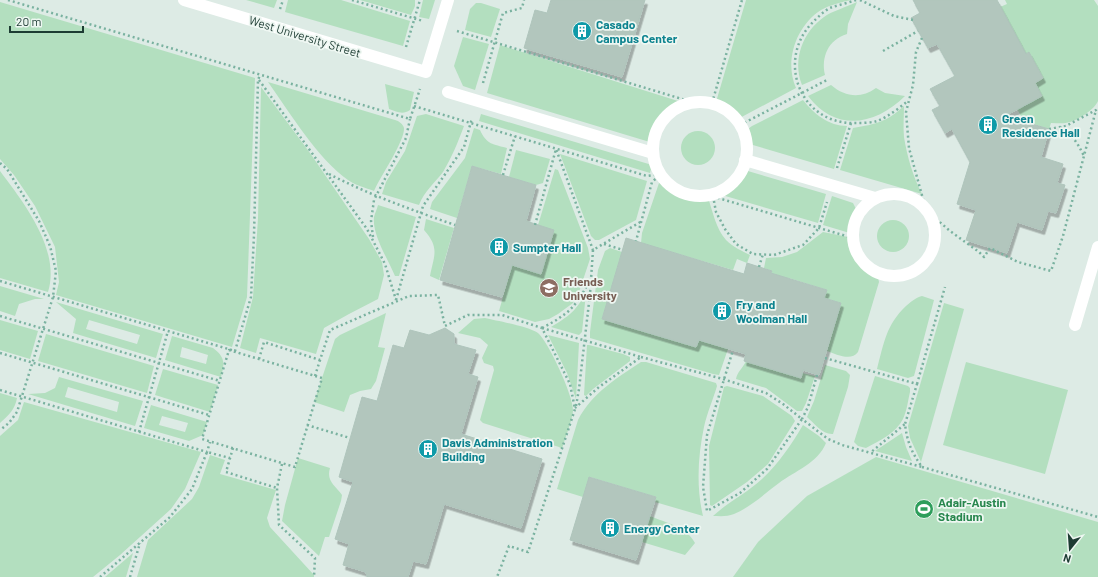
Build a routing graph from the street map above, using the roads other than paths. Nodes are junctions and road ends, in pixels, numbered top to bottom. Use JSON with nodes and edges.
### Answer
{"nodes":[{"id":1,"x":184,"y":0,"type":"edge"},
{"id":2,"x":448,"y":0,"type":"edge"},
{"id":3,"x":448,"y":92,"type":"dead end"},
{"id":4,"x":653,"y":153,"type":"junction"},
{"id":5,"x":745,"y":160,"type":"junction"},
{"id":6,"x":875,"y":198,"type":"junction"},
{"id":7,"x":1098,"y":247,"type":"edge"},
{"id":8,"x":1075,"y":325,"type":"dead end"}],
"edges":[{"from":1,"to":2,"type":"street","name":"West University Street"},
{"from":3,"to":4,"type":"street"},
{"from":4,"to":5,"type":"street"},
{"from":4,"to":5,"type":"street"},
{"from":5,"to":6,"type":"street"},
{"from":6,"to":6,"type":"street"},
{"from":7,"to":8,"type":"street"}]}
